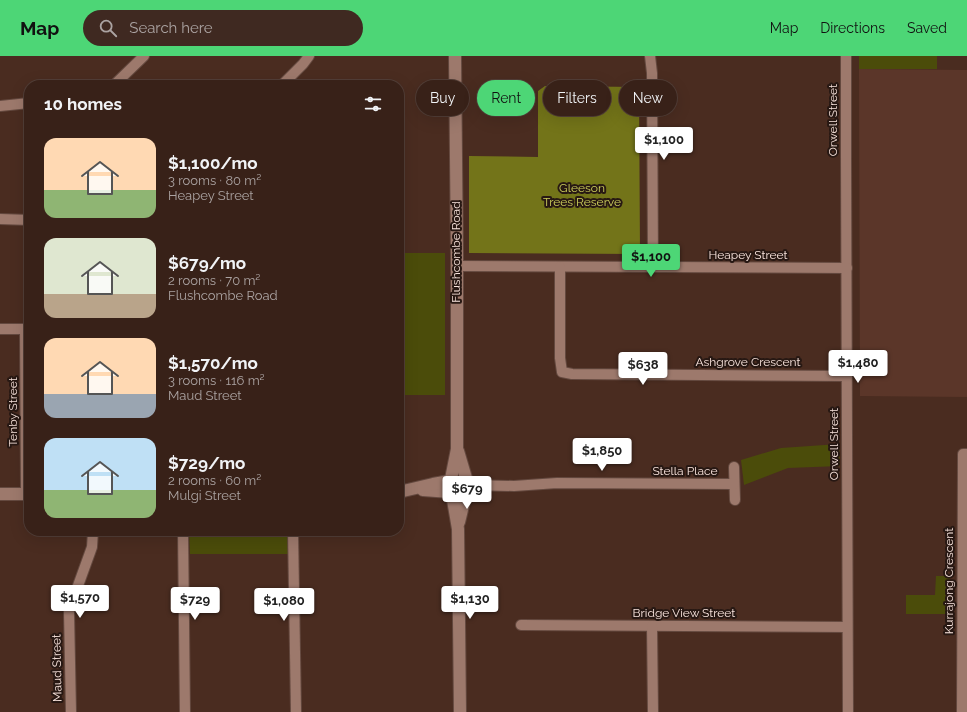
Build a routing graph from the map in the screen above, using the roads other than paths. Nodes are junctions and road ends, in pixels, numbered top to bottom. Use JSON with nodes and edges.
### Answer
{"nodes":[{"id":1,"x":144,"y":56,"type":"edge"},
{"id":2,"x":309,"y":56,"type":"edge"},
{"id":3,"x":455,"y":56,"type":"edge"},
{"id":4,"x":650,"y":56,"type":"edge"},
{"id":5,"x":846,"y":56,"type":"edge"},
{"id":6,"x":119,"y":80,"type":"edge"},
{"id":7,"x":287,"y":80,"type":"edge"},
{"id":8,"x":24,"y":104,"type":"edge"},
{"id":9,"x":0,"y":106,"type":"edge"},
{"id":10,"x":0,"y":219,"type":"edge"},
{"id":11,"x":24,"y":220,"type":"edge"},
{"id":12,"x":456,"y":266,"type":"junction"},
{"id":13,"x":560,"y":267,"type":"junction"},
{"id":14,"x":653,"y":267,"type":"junction"},
{"id":15,"x":847,"y":268,"type":"junction"},
{"id":16,"x":0,"y":329,"type":"edge"},
{"id":17,"x":24,"y":329,"type":"edge"},
{"id":18,"x":847,"y":376,"type":"junction"},
{"id":19,"x":457,"y":449,"type":"junction"},
{"id":20,"x":967,"y":454,"type":"edge"},
{"id":21,"x":734,"y":467,"type":"dead end"},
{"id":22,"x":734,"y":484,"type":"junction"},
{"id":23,"x":467,"y":486,"type":"junction"},
{"id":24,"x":451,"y":487,"type":"junction"},
{"id":25,"x":404,"y":491,"type":"edge"},
{"id":26,"x":0,"y":494,"type":"edge"},
{"id":27,"x":24,"y":494,"type":"edge"},
{"id":28,"x":735,"y":500,"type":"dead end"},
{"id":29,"x":458,"y":529,"type":"junction"},
{"id":30,"x":93,"y":536,"type":"edge"},
{"id":31,"x":183,"y":536,"type":"edge"},
{"id":32,"x":293,"y":536,"type":"edge"},
{"id":33,"x":520,"y":625,"type":"dead end"},
{"id":34,"x":652,"y":626,"type":"junction"},
{"id":35,"x":847,"y":627,"type":"junction"},
{"id":36,"x":71,"y":712,"type":"edge"},
{"id":37,"x":185,"y":712,"type":"edge"},
{"id":38,"x":296,"y":712,"type":"edge"},
{"id":39,"x":460,"y":712,"type":"edge"},
{"id":40,"x":653,"y":712,"type":"edge"},
{"id":41,"x":848,"y":712,"type":"edge"},
{"id":42,"x":962,"y":712,"type":"edge"}],
"edges":[{"from":1,"to":6,"type":"street"},
{"from":2,"to":7,"type":"street"},
{"from":3,"to":12,"type":"street","name":"Flushcombe Road"},
{"from":4,"to":14,"type":"street"},
{"from":5,"to":15,"type":"street","name":"Orwell Street"},
{"from":8,"to":9,"type":"street"},
{"from":10,"to":11,"type":"street"},
{"from":12,"to":13,"type":"street","name":"Heapey Street"},
{"from":12,"to":19,"type":"street","name":"Flushcombe Road"},
{"from":13,"to":14,"type":"street","name":"Heapey Street"},
{"from":13,"to":18,"type":"street","name":"Ashgrove Crescent"},
{"from":14,"to":15,"type":"street","name":"Heapey Street"},
{"from":15,"to":18,"type":"street","name":"Orwell Street"},
{"from":16,"to":17,"type":"street"},
{"from":18,"to":35,"type":"street","name":"Orwell Street"},
{"from":19,"to":23,"type":"street","name":"Flushcombe Road"},
{"from":19,"to":24,"type":"street","name":"Flushcombe Road"},
{"from":20,"to":42,"type":"street","name":"Kurrajong Crescent"},
{"from":21,"to":22,"type":"street","name":"Stella Place"},
{"from":22,"to":23,"type":"street","name":"Stella Place"},
{"from":22,"to":28,"type":"street","name":"Stella Place"},
{"from":23,"to":24,"type":"street"},
{"from":23,"to":24,"type":"street"},
{"from":23,"to":29,"type":"street","name":"Flushcombe Road"},
{"from":24,"to":25,"type":"street"},
{"from":24,"to":29,"type":"street","name":"Flushcombe Road"},
{"from":26,"to":27,"type":"street"},
{"from":29,"to":39,"type":"street","name":"Flushcombe Road"},
{"from":30,"to":36,"type":"street","name":"Maud Street"},
{"from":31,"to":37,"type":"street"},
{"from":32,"to":38,"type":"street"},
{"from":33,"to":34,"type":"street","name":"Bridge View Street"},
{"from":34,"to":35,"type":"street","name":"Bridge View Street"},
{"from":34,"to":40,"type":"street"},
{"from":35,"to":41,"type":"street","name":"Orwell Street"}]}
